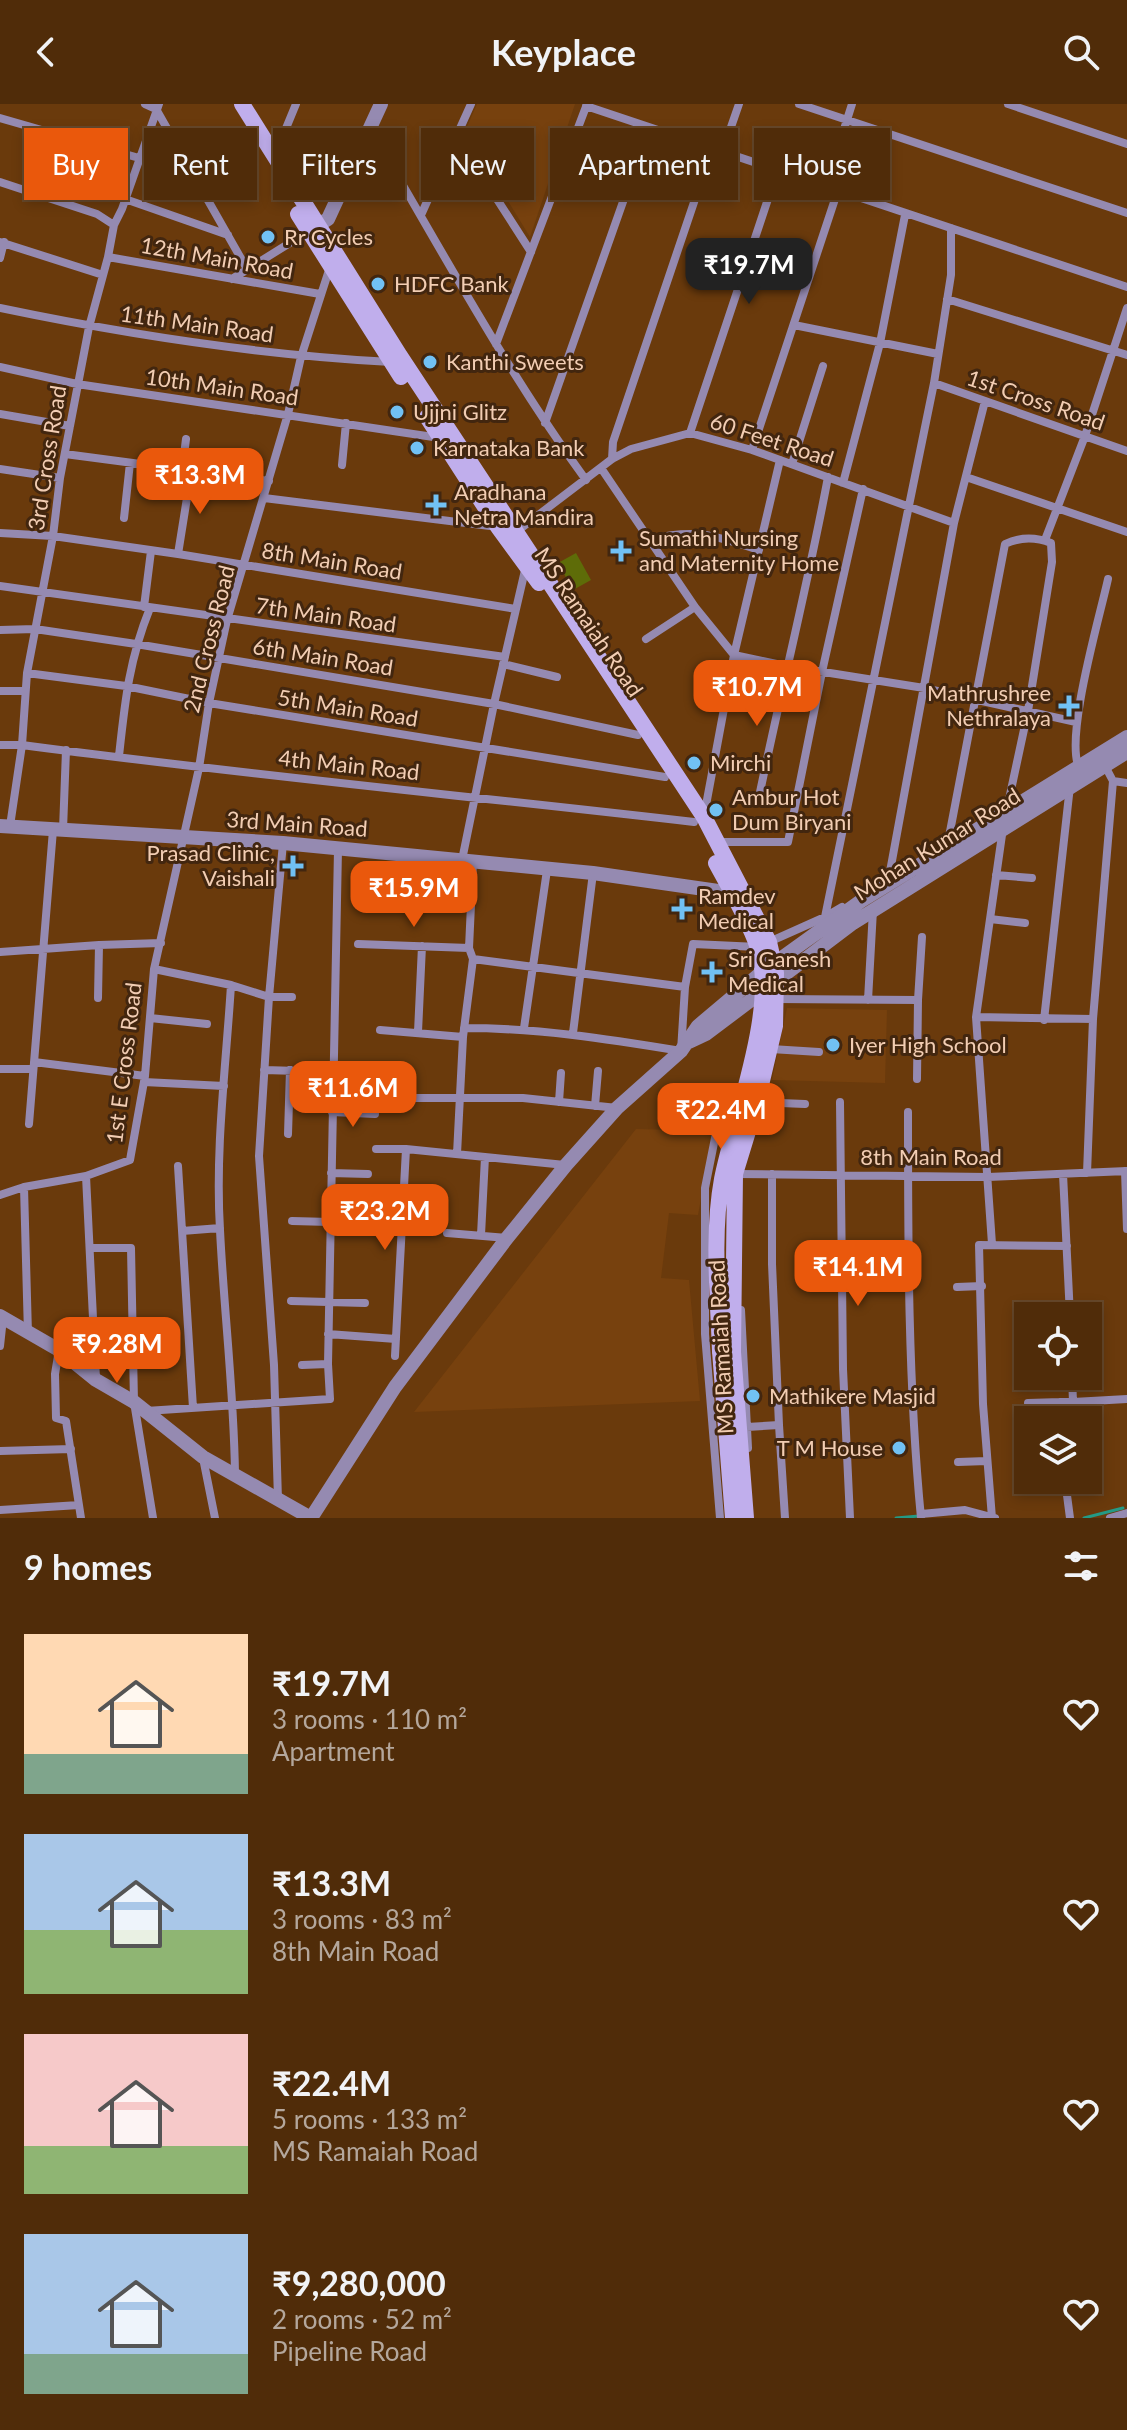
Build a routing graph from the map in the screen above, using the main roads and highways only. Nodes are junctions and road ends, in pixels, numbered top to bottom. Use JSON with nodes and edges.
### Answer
{"nodes":[{"id":1,"x":230,"y":104,"type":"edge"},
{"id":2,"x":242,"y":104,"type":"edge"},
{"id":3,"x":314,"y":228,"type":"junction"},
{"id":4,"x":507,"y":532,"type":"junction"},
{"id":5,"x":699,"y":820,"type":"junction"},
{"id":6,"x":763,"y":944,"type":"junction"},
{"id":7,"x":769,"y":985,"type":"junction"},
{"id":8,"x":750,"y":1097,"type":"junction"},
{"id":9,"x":726,"y":1352,"type":"junction"},
{"id":10,"x":733,"y":1518,"type":"edge"},
{"id":11,"x":749,"y":1518,"type":"edge"}],
"edges":[{"from":1,"to":3,"type":"main road","name":"MS Ramaiah Road"},
{"from":2,"to":3,"type":"main road","name":"MS Ramaiah Road"},
{"from":3,"to":4,"type":"main road","name":"MS Ramaiah Road"},
{"from":3,"to":4,"type":"main road","name":"MS Ramaiah Road"},
{"from":4,"to":5,"type":"main road","name":"MS Ramaiah Road"},
{"from":4,"to":5,"type":"main road","name":"MS Ramaiah Road"},
{"from":5,"to":6,"type":"main road","name":"MS Ramaiah Road"},
{"from":5,"to":6,"type":"main road","name":"MS Ramaiah Road"},
{"from":6,"to":7,"type":"main road","name":"MS Ramaiah Road"},
{"from":7,"to":8,"type":"main road","name":"MS Ramaiah Road"},
{"from":7,"to":8,"type":"main road","name":"MS Ramaiah Road"},
{"from":8,"to":9,"type":"main road","name":"MS Ramaiah Road"},
{"from":8,"to":9,"type":"main road","name":"MS Ramaiah Road"},
{"from":9,"to":10,"type":"main road","bridge":true},
{"from":9,"to":11,"type":"main road","bridge":true}]}
